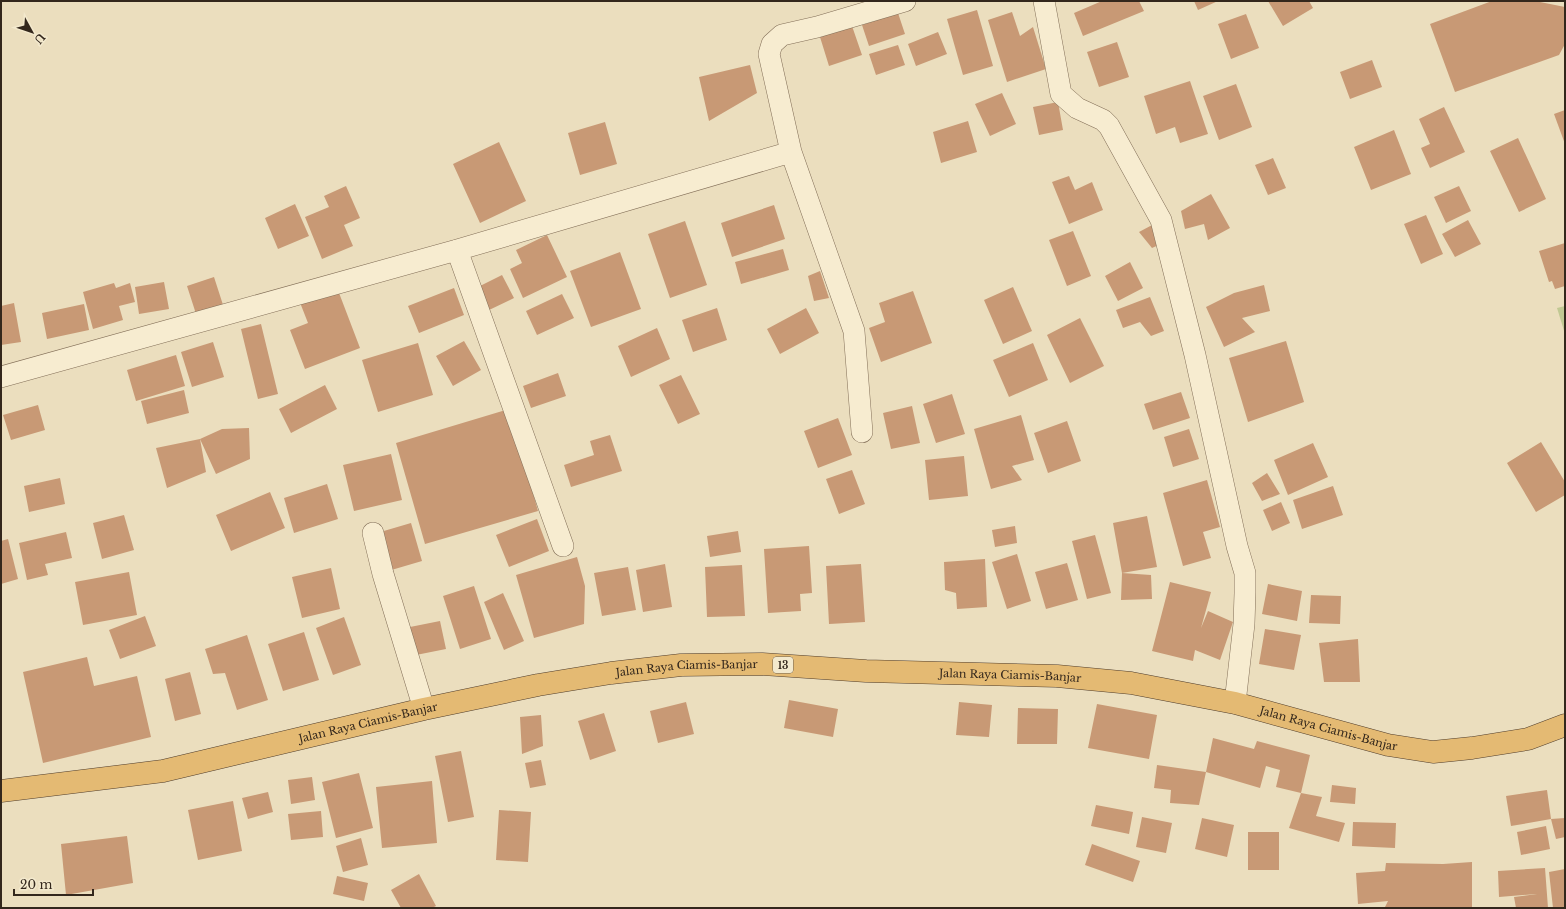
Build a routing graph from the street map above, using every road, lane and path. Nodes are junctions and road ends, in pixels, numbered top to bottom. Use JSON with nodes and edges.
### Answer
{"nodes":[{"id":1,"x":905,"y":1,"type":"edge"},
{"id":2,"x":1044,"y":1,"type":"edge"},
{"id":3,"x":791,"y":152,"type":"junction"},
{"id":4,"x":457,"y":250,"type":"junction"},
{"id":5,"x":1,"y":377,"type":"edge"},
{"id":6,"x":862,"y":432,"type":"dead end"},
{"id":7,"x":373,"y":533,"type":"dead end"},
{"id":8,"x":563,"y":546,"type":"dead end"},
{"id":9,"x":1235,"y":702,"type":"junction"},
{"id":10,"x":424,"y":709,"type":"junction"},
{"id":11,"x":1565,"y":725,"type":"edge"},
{"id":12,"x":1,"y":791,"type":"edge"}],
"edges":[{"from":1,"to":3,"type":"street"},
{"from":2,"to":9,"type":"street"},
{"from":3,"to":4,"type":"street"},
{"from":3,"to":6,"type":"street"},
{"from":4,"to":5,"type":"street"},
{"from":4,"to":8,"type":"street"},
{"from":7,"to":10,"type":"street"},
{"from":9,"to":10,"type":"highway","name":"Jalan Raya Ciamis-Banjar","number":"13"},
{"from":9,"to":11,"type":"highway","name":"Jalan Raya Ciamis-Banjar","number":"13"},
{"from":10,"to":12,"type":"highway","name":"Jalan Raya Ciamis-Banjar","number":"13"}]}
